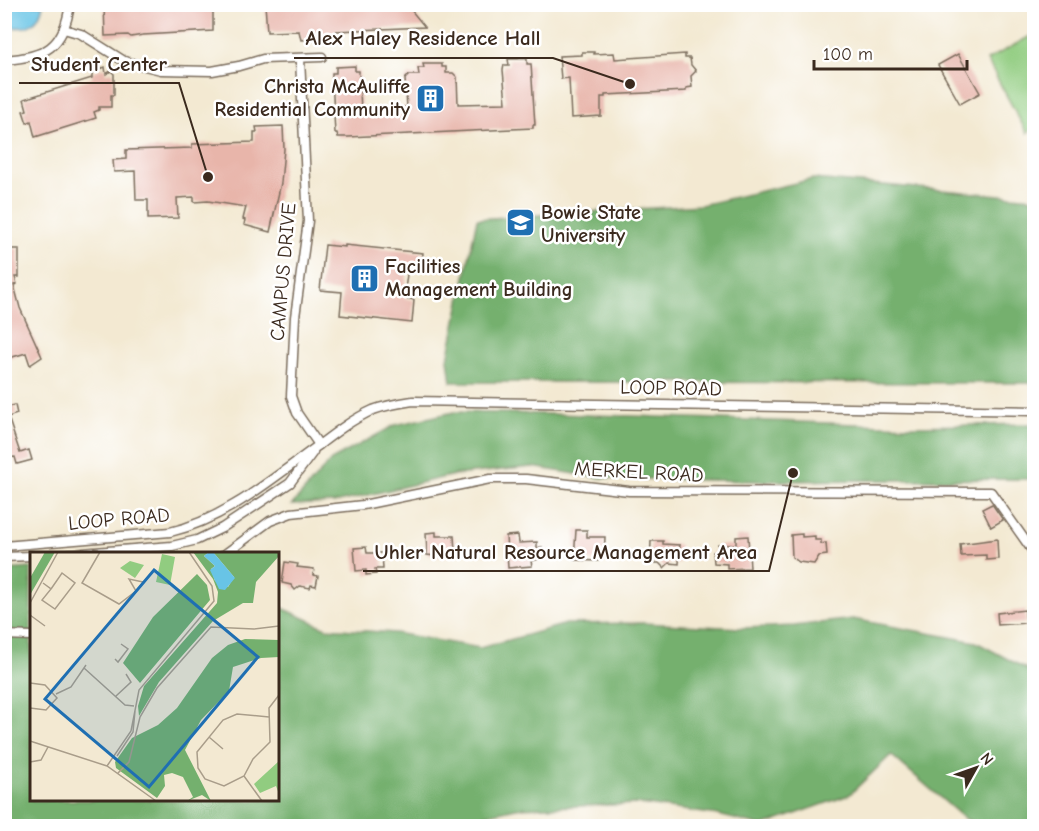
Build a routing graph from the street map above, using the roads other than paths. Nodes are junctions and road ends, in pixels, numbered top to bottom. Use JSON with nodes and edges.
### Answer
{"nodes":[{"id":1,"x":70,"y":4,"type":"edge"},
{"id":2,"x":64,"y":29,"type":"junction"},
{"id":3,"x":322,"y":57,"type":"dead end"},
{"id":4,"x":300,"y":59,"type":"junction"},
{"id":5,"x":4,"y":60,"type":"edge"},
{"id":6,"x":1035,"y":411,"type":"edge"},
{"id":7,"x":319,"y":445,"type":"junction"},
{"id":8,"x":4,"y":546,"type":"edge"},
{"id":9,"x":95,"y":552,"type":"edge"},
{"id":10,"x":228,"y":552,"type":"edge"},
{"id":11,"x":1035,"y":553,"type":"edge"},
{"id":12,"x":30,"y":556,"type":"edge"},
{"id":13,"x":4,"y":557,"type":"edge"},
{"id":14,"x":4,"y":635,"type":"edge"},
{"id":15,"x":30,"y":636,"type":"edge"}],
"edges":[{"from":1,"to":2,"type":"street"},
{"from":2,"to":4,"type":"street"},
{"from":2,"to":5,"type":"street"},
{"from":3,"to":4,"type":"street"},
{"from":4,"to":7,"type":"street","name":"CAMPUS DRIVE"},
{"from":6,"to":7,"type":"street","name":"LOOP ROAD"},
{"from":7,"to":8,"type":"street","name":"LOOP ROAD"},
{"from":7,"to":9,"type":"street","name":"LOOP ROAD"},
{"from":10,"to":11,"type":"street","name":"MERKEL ROAD"},
{"from":12,"to":13,"type":"street"},
{"from":14,"to":15,"type":"street"}]}
